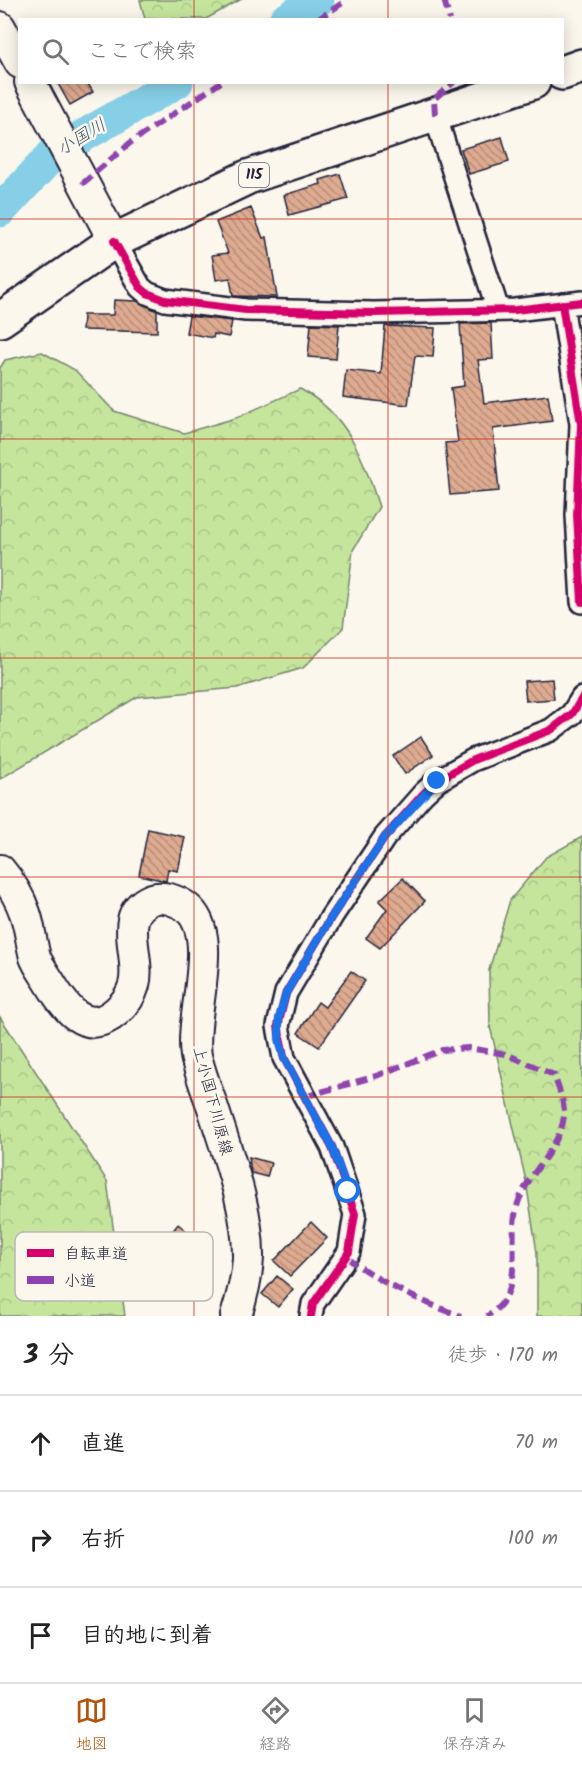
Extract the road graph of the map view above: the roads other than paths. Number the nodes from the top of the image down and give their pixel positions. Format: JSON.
{"nodes":[{"id":1,"x":0,"y":27,"type":"edge"},
{"id":2,"x":18,"y":59,"type":"edge"},
{"id":3,"x":582,"y":66,"type":"edge"},
{"id":4,"x":564,"y":72,"type":"edge"},
{"id":5,"x":31,"y":84,"type":"edge"},
{"id":6,"x":527,"y":84,"type":"edge"},
{"id":7,"x":435,"y":115,"type":"junction"},
{"id":8,"x":114,"y":241,"type":"junction"},
{"id":9,"x":572,"y":303,"type":"edge"},
{"id":10,"x":498,"y":310,"type":"junction"},
{"id":11,"x":0,"y":320,"type":"edge"},
{"id":12,"x":582,"y":602,"type":"edge"},
{"id":13,"x":582,"y":698,"type":"edge"},
{"id":14,"x":0,"y":870,"type":"edge"},
{"id":15,"x":236,"y":1316,"type":"edge"},
{"id":16,"x":311,"y":1316,"type":"edge"}],
"edges":[{"from":1,"to":2,"type":"main road"},
{"from":3,"to":4,"type":"highway"},
{"from":5,"to":8,"type":"main road"},
{"from":6,"to":7,"type":"highway","number":"115"},
{"from":7,"to":8,"type":"highway","number":"115"},
{"from":7,"to":10,"type":"street"},
{"from":8,"to":10,"type":"street"},
{"from":8,"to":11,"type":"highway","number":"115"},
{"from":9,"to":10,"type":"street"},
{"from":9,"to":12,"type":"street"},
{"from":13,"to":16,"type":"street"},
{"from":14,"to":15,"type":"main road","name":"上小国下川原線"}]}
